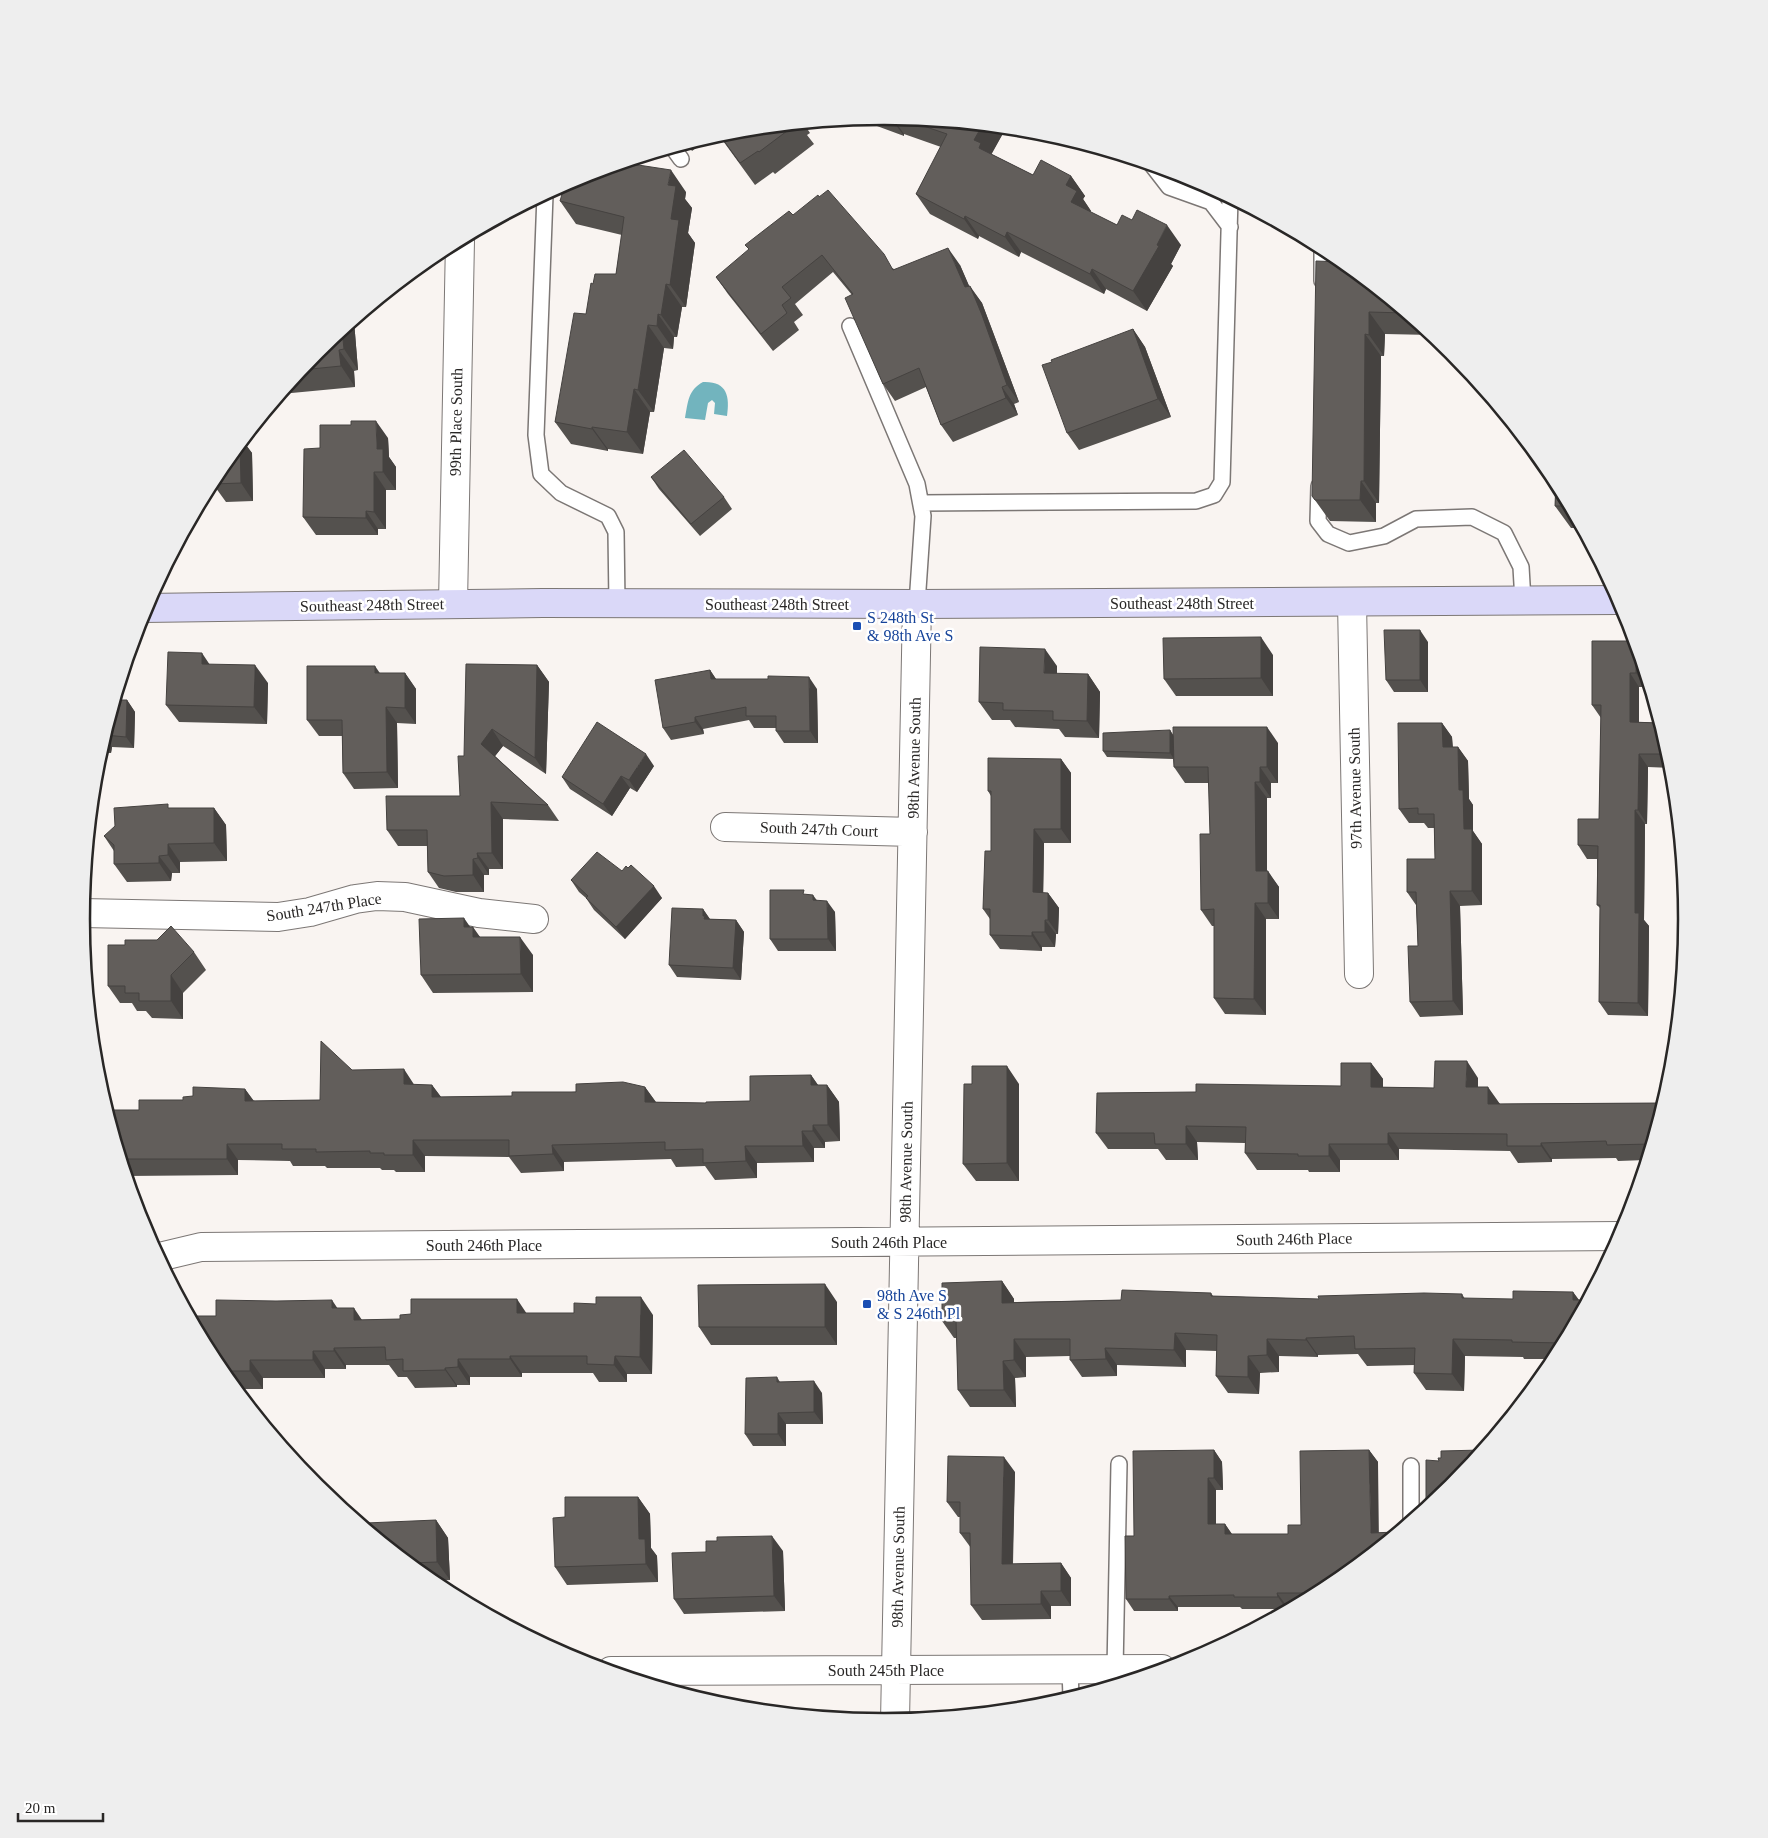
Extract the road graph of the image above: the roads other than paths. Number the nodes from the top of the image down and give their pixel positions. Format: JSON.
{"nodes":[{"id":1,"x":1158,"y":174,"type":"edge"},
{"id":2,"x":545,"y":201,"type":"edge"},
{"id":3,"x":1230,"y":205,"type":"edge"},
{"id":4,"x":1230,"y":227,"type":"junction"},
{"id":5,"x":455,"y":251,"type":"edge"},
{"id":6,"x":1322,"y":257,"type":"edge"},
{"id":7,"x":1322,"y":296,"type":"edge"},
{"id":8,"x":850,"y":326,"type":"edge"},
{"id":9,"x":1319,"y":472,"type":"edge"},
{"id":10,"x":920,"y":503,"type":"junction"},
{"id":11,"x":1611,"y":600,"type":"edge"},
{"id":12,"x":1524,"y":601,"type":"junction"},
{"id":13,"x":1352,"y":602,"type":"junction"},
{"id":14,"x":617,"y":603,"type":"junction"},
{"id":15,"x":452,"y":604,"type":"junction"},
{"id":16,"x":917,"y":604,"type":"junction"},
{"id":17,"x":153,"y":608,"type":"edge"},
{"id":18,"x":725,"y":827,"type":"dead end"},
{"id":19,"x":912,"y":832,"type":"junction"},
{"id":20,"x":90,"y":913,"type":"edge"},
{"id":21,"x":534,"y":920,"type":"dead end"},
{"id":22,"x":1358,"y":974,"type":"dead end"},
{"id":23,"x":1612,"y":1236,"type":"edge"},
{"id":24,"x":904,"y":1242,"type":"junction"},
{"id":25,"x":165,"y":1256,"type":"edge"},
{"id":26,"x":1119,"y":1464,"type":"dead end"},
{"id":27,"x":1412,"y":1466,"type":"dead end"},
{"id":28,"x":1412,"y":1512,"type":"edge"},
{"id":29,"x":896,"y":1670,"type":"junction"},
{"id":30,"x":1070,"y":1670,"type":"junction"},
{"id":31,"x":1115,"y":1670,"type":"junction"},
{"id":32,"x":1142,"y":1670,"type":"edge"},
{"id":33,"x":629,"y":1671,"type":"edge"},
{"id":34,"x":1071,"y":1691,"type":"edge"},
{"id":35,"x":895,"y":1713,"type":"edge"}],
"edges":[{"from":1,"to":4,"type":"lane"},
{"from":2,"to":14,"type":"lane"},
{"from":3,"to":4,"type":"lane"},
{"from":4,"to":10,"type":"lane"},
{"from":5,"to":15,"type":"street","name":"99th Place South"},
{"from":6,"to":7,"type":"lane"},
{"from":8,"to":10,"type":"lane"},
{"from":9,"to":12,"type":"lane"},
{"from":10,"to":16,"type":"lane"},
{"from":11,"to":12,"type":"street","name":"Southeast 248th Street"},
{"from":12,"to":13,"type":"street","name":"Southeast 248th Street"},
{"from":13,"to":16,"type":"street","name":"Southeast 248th Street"},
{"from":13,"to":22,"type":"street","name":"97th Avenue South"},
{"from":14,"to":15,"type":"street","name":"Southeast 248th Street"},
{"from":14,"to":16,"type":"street","name":"Southeast 248th Street"},
{"from":15,"to":17,"type":"street","name":"Southeast 248th Street"},
{"from":16,"to":19,"type":"street","name":"98th Avenue South"},
{"from":18,"to":19,"type":"street","name":"South 247th Court"},
{"from":19,"to":24,"type":"street","name":"98th Avenue South"},
{"from":20,"to":21,"type":"street","name":"South 247th Place"},
{"from":23,"to":24,"type":"street","name":"South 246th Place"},
{"from":24,"to":25,"type":"street","name":"South 246th Place"},
{"from":24,"to":29,"type":"street","name":"98th Avenue South"},
{"from":26,"to":31,"type":"lane"},
{"from":27,"to":28,"type":"lane"},
{"from":29,"to":30,"type":"street","name":"South 245th Place"},
{"from":29,"to":33,"type":"street","name":"South 245th Place"},
{"from":29,"to":35,"type":"street","name":"98th Avenue South"},
{"from":30,"to":31,"type":"street","name":"South 245th Place"},
{"from":30,"to":34,"type":"lane"},
{"from":31,"to":32,"type":"street","name":"South 245th Place"}]}
